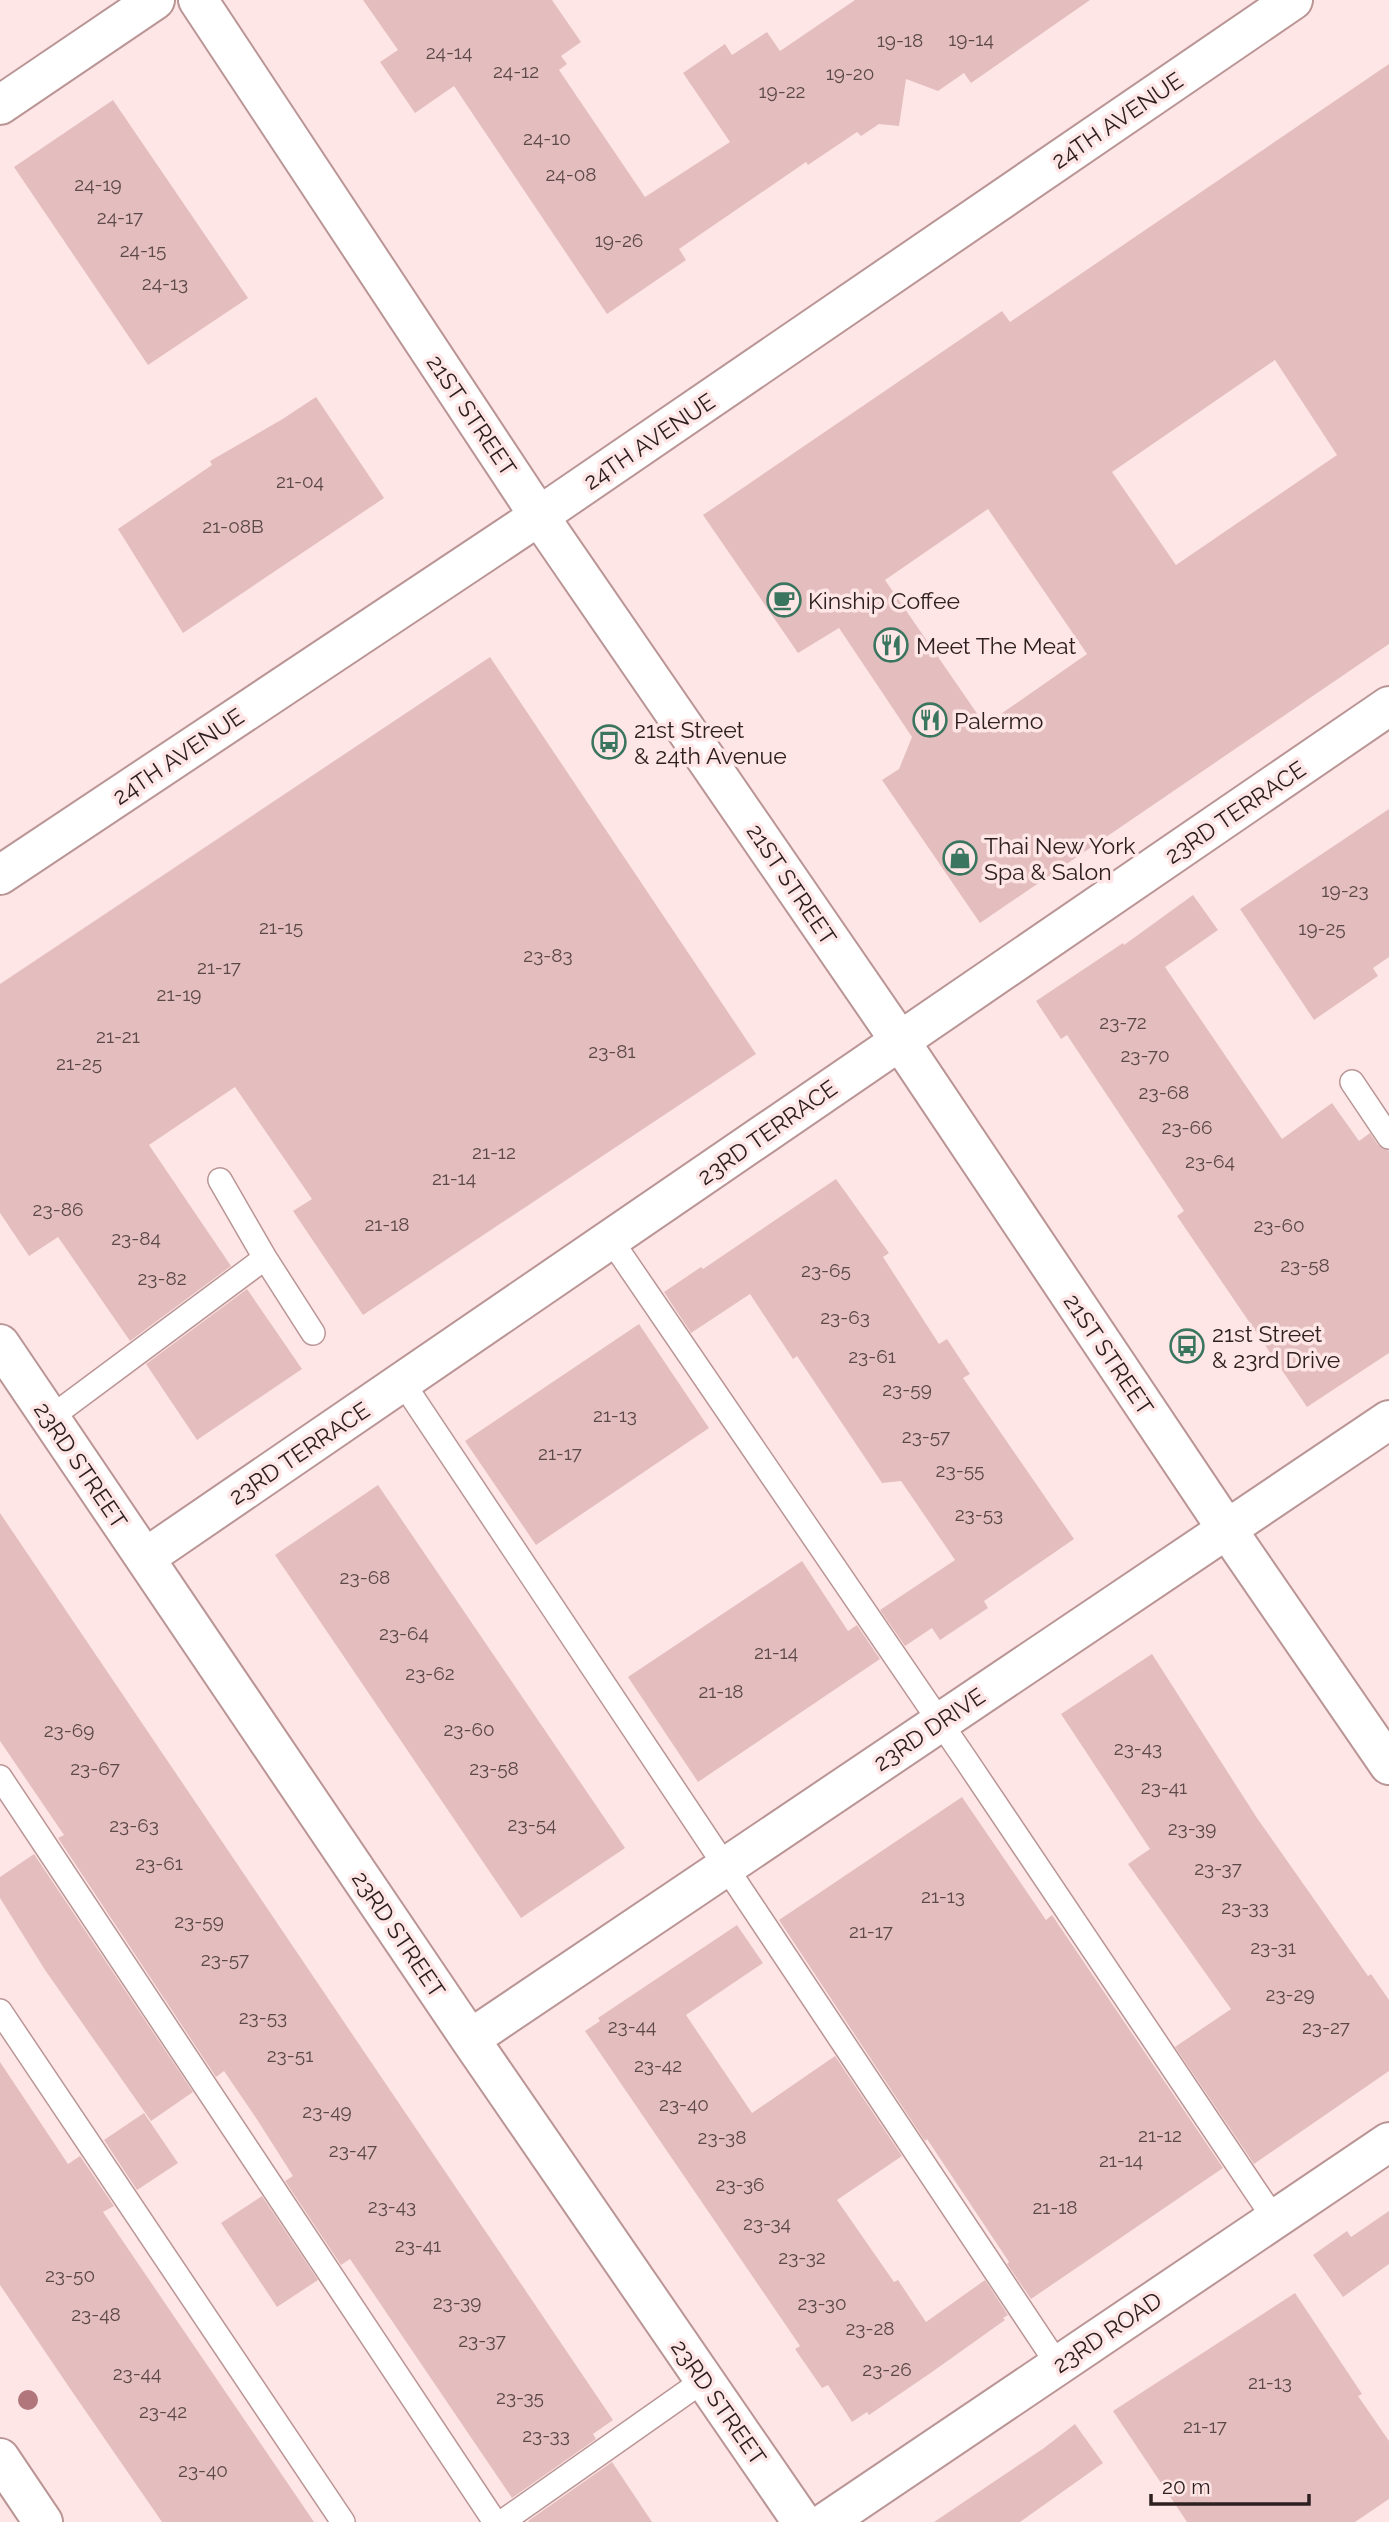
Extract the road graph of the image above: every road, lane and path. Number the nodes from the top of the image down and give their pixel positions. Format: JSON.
{"nodes":[{"id":1,"x":155,"y":0,"type":"edge"},
{"id":2,"x":198,"y":0,"type":"edge"},
{"id":3,"x":1293,"y":0,"type":"edge"},
{"id":4,"x":0,"y":105,"type":"edge"},
{"id":5,"x":539,"y":516,"type":"junction"},
{"id":6,"x":1389,"y":706,"type":"edge"},
{"id":7,"x":0,"y":875,"type":"edge"},
{"id":8,"x":900,"y":1041,"type":"junction"},
{"id":9,"x":1352,"y":1082,"type":"dead end"},
{"id":10,"x":1389,"y":1137,"type":"edge"},
{"id":11,"x":220,"y":1180,"type":"dead end"},
{"id":12,"x":611,"y":1240,"type":"junction"},
{"id":13,"x":265,"y":1258,"type":"junction"},
{"id":14,"x":313,"y":1333,"type":"dead end"},
{"id":15,"x":0,"y":1344,"type":"edge"},
{"id":16,"x":403,"y":1383,"type":"junction"},
{"id":17,"x":50,"y":1418,"type":"junction"},
{"id":18,"x":1389,"y":1420,"type":"edge"},
{"id":19,"x":1226,"y":1528,"type":"junction"},
{"id":20,"x":145,"y":1558,"type":"junction"},
{"id":21,"x":940,"y":1722,"type":"junction"},
{"id":22,"x":1389,"y":1765,"type":"edge"},
{"id":23,"x":0,"y":1777,"type":"edge"},
{"id":24,"x":725,"y":1867,"type":"junction"},
{"id":25,"x":0,"y":2011,"type":"edge"},
{"id":26,"x":470,"y":2039,"type":"junction"},
{"id":27,"x":1389,"y":2142,"type":"edge"},
{"id":28,"x":1275,"y":2220,"type":"junction"},
{"id":29,"x":1058,"y":2365,"type":"junction"},
{"id":30,"x":704,"y":2380,"type":"junction"},
{"id":31,"x":0,"y":2458,"type":"edge"},
{"id":32,"x":43,"y":2522,"type":"edge"},
{"id":33,"x":344,"y":2522,"type":"edge"},
{"id":34,"x":495,"y":2522,"type":"edge"},
{"id":35,"x":502,"y":2522,"type":"edge"},
{"id":36,"x":802,"y":2522,"type":"edge"},
{"id":37,"x":826,"y":2522,"type":"edge"}],
"edges":[{"from":1,"to":4,"type":"street"},
{"from":2,"to":5,"type":"street","name":"21ST STREET"},
{"from":3,"to":5,"type":"street","name":"24TH AVENUE"},
{"from":5,"to":7,"type":"street","name":"24TH AVENUE"},
{"from":5,"to":8,"type":"street","name":"21ST STREET"},
{"from":6,"to":8,"type":"street","name":"23RD TERRACE"},
{"from":8,"to":12,"type":"street","name":"23RD TERRACE"},
{"from":8,"to":19,"type":"street","name":"21ST STREET"},
{"from":9,"to":10,"type":"lane"},
{"from":11,"to":13,"type":"lane"},
{"from":12,"to":16,"type":"street","name":"23RD TERRACE"},
{"from":12,"to":21,"type":"lane"},
{"from":13,"to":14,"type":"lane"},
{"from":13,"to":17,"type":"lane"},
{"from":15,"to":17,"type":"street","name":"23RD STREET"},
{"from":16,"to":20,"type":"street","name":"23RD TERRACE"},
{"from":16,"to":24,"type":"lane"},
{"from":17,"to":20,"type":"street","name":"23RD STREET"},
{"from":18,"to":19,"type":"street","name":"23RD DRIVE"},
{"from":19,"to":21,"type":"street","name":"23RD DRIVE"},
{"from":19,"to":22,"type":"street","name":"21ST STREET"},
{"from":20,"to":26,"type":"street","name":"23RD STREET"},
{"from":21,"to":24,"type":"street","name":"23RD DRIVE"},
{"from":21,"to":28,"type":"lane"},
{"from":23,"to":34,"type":"lane"},
{"from":24,"to":26,"type":"street","name":"23RD DRIVE"},
{"from":24,"to":29,"type":"lane"},
{"from":25,"to":33,"type":"lane"},
{"from":26,"to":30,"type":"street","name":"23RD STREET"},
{"from":27,"to":28,"type":"street","name":"23RD ROAD"},
{"from":28,"to":29,"type":"street","name":"23RD ROAD"},
{"from":29,"to":37,"type":"street","name":"23RD ROAD"},
{"from":30,"to":35,"type":"lane"},
{"from":30,"to":36,"type":"street","name":"23RD STREET"},
{"from":31,"to":32,"type":"street"}]}
